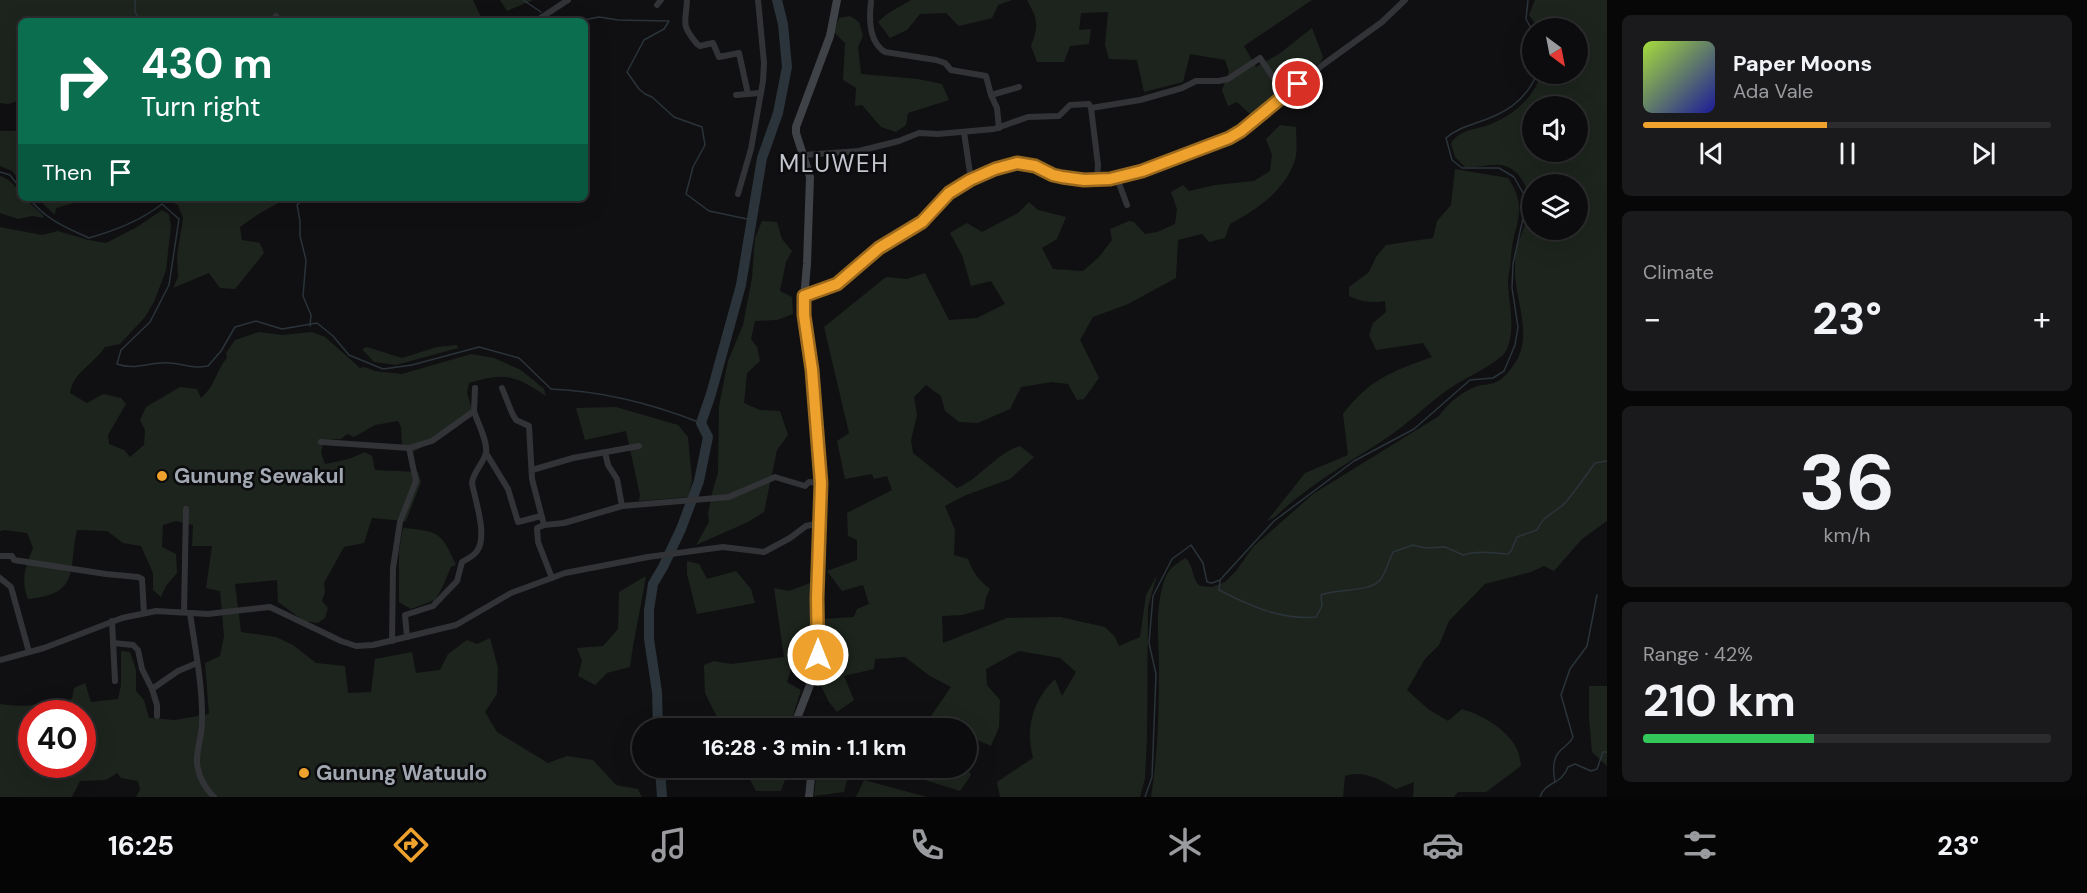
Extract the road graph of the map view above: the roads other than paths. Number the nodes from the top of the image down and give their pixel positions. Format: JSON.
{"nodes":[{"id":1,"x":568,"y":0,"type":"edge"},
{"id":2,"x":687,"y":0,"type":"edge"},
{"id":3,"x":758,"y":0,"type":"edge"},
{"id":4,"x":837,"y":0,"type":"edge"},
{"id":5,"x":1405,"y":0,"type":"edge"},
{"id":6,"x":871,"y":2,"type":"dead end"},
{"id":7,"x":541,"y":18,"type":"edge"},
{"id":8,"x":1019,"y":87,"type":"dead end"},
{"id":9,"x":761,"y":93,"type":"junction"},
{"id":10,"x":748,"y":94,"type":"junction"},
{"id":11,"x":1285,"y":94,"type":"junction"},
{"id":12,"x":736,"y":95,"type":"dead end"},
{"id":13,"x":991,"y":95,"type":"junction"},
{"id":14,"x":1091,"y":108,"type":"junction"},
{"id":15,"x":999,"y":128,"type":"junction"},
{"id":16,"x":964,"y":132,"type":"junction"},
{"id":17,"x":804,"y":155,"type":"junction"},
{"id":18,"x":1117,"y":178,"type":"junction"},
{"id":19,"x":970,"y":180,"type":"junction"},
{"id":20,"x":1097,"y":180,"type":"junction"},
{"id":21,"x":738,"y":194,"type":"dead end"},
{"id":22,"x":1127,"y":205,"type":"dead end"},
{"id":23,"x":805,"y":291,"type":"junction"},
{"id":24,"x":475,"y":388,"type":"dead end"},
{"id":25,"x":502,"y":388,"type":"dead end"},
{"id":26,"x":474,"y":411,"type":"junction"},
{"id":27,"x":321,"y":442,"type":"dead end"},
{"id":28,"x":639,"y":446,"type":"dead end"},
{"id":29,"x":409,"y":448,"type":"junction"},
{"id":30,"x":605,"y":452,"type":"junction"},
{"id":31,"x":486,"y":453,"type":"junction"},
{"id":32,"x":532,"y":470,"type":"junction"},
{"id":33,"x":821,"y":483,"type":"junction"},
{"id":34,"x":622,"y":506,"type":"junction"},
{"id":35,"x":186,"y":508,"type":"dead end"},
{"id":36,"x":542,"y":516,"type":"junction"},
{"id":37,"x":820,"y":524,"type":"junction"},
{"id":38,"x":544,"y":525,"type":"junction"},
{"id":39,"x":0,"y":556,"type":"edge"},
{"id":40,"x":0,"y":578,"type":"edge"},
{"id":41,"x":552,"y":578,"type":"junction"},
{"id":42,"x":187,"y":612,"type":"junction"},
{"id":43,"x":144,"y":613,"type":"junction"},
{"id":44,"x":112,"y":621,"type":"junction"},
{"id":45,"x":407,"y":637,"type":"junction"},
{"id":46,"x":392,"y":641,"type":"junction"},
{"id":47,"x":113,"y":643,"type":"junction"},
{"id":48,"x":29,"y":652,"type":"junction"},
{"id":49,"x":0,"y":660,"type":"edge"},
{"id":50,"x":197,"y":663,"type":"junction"},
{"id":51,"x":115,"y":681,"type":"dead end"},
{"id":52,"x":152,"y":689,"type":"junction"},
{"id":53,"x":157,"y":716,"type":"dead end"},
{"id":54,"x":797,"y":718,"type":"edge"},
{"id":55,"x":811,"y":778,"type":"edge"},
{"id":56,"x":214,"y":797,"type":"edge"},
{"id":57,"x":809,"y":797,"type":"edge"}],
"edges":[{"from":1,"to":7,"type":"street"},
{"from":2,"to":10,"type":"street"},
{"from":3,"to":9,"type":"street"},
{"from":4,"to":17,"type":"street"},
{"from":5,"to":11,"type":"street"},
{"from":6,"to":13,"type":"street"},
{"from":8,"to":13,"type":"street"},
{"from":9,"to":10,"type":"street"},
{"from":9,"to":21,"type":"street"},
{"from":10,"to":12,"type":"street"},
{"from":11,"to":14,"type":"street"},
{"from":11,"to":18,"type":"street"},
{"from":13,"to":15,"type":"street"},
{"from":14,"to":15,"type":"street"},
{"from":14,"to":20,"type":"street"},
{"from":15,"to":16,"type":"street"},
{"from":16,"to":17,"type":"street"},
{"from":16,"to":19,"type":"street"},
{"from":17,"to":23,"type":"street"},
{"from":18,"to":20,"type":"street"},
{"from":18,"to":22,"type":"street"},
{"from":19,"to":20,"type":"street"},
{"from":19,"to":23,"type":"street"},
{"from":23,"to":33,"type":"street"},
{"from":24,"to":26,"type":"street"},
{"from":25,"to":32,"type":"street"},
{"from":26,"to":29,"type":"street"},
{"from":26,"to":31,"type":"street"},
{"from":27,"to":29,"type":"street"},
{"from":28,"to":30,"type":"street"},
{"from":29,"to":46,"type":"street"},
{"from":30,"to":32,"type":"street"},
{"from":30,"to":34,"type":"street"},
{"from":31,"to":36,"type":"street"},
{"from":31,"to":45,"type":"street"},
{"from":32,"to":36,"type":"street"},
{"from":33,"to":34,"type":"street"},
{"from":33,"to":37,"type":"street"},
{"from":34,"to":38,"type":"street"},
{"from":35,"to":42,"type":"street"},
{"from":36,"to":38,"type":"street"},
{"from":37,"to":41,"type":"street"},
{"from":37,"to":54,"type":"street"},
{"from":38,"to":41,"type":"street"},
{"from":39,"to":43,"type":"street"},
{"from":40,"to":48,"type":"street"},
{"from":41,"to":45,"type":"street"},
{"from":42,"to":43,"type":"street"},
{"from":42,"to":46,"type":"street"},
{"from":42,"to":50,"type":"street"},
{"from":43,"to":44,"type":"street"},
{"from":44,"to":47,"type":"street"},
{"from":44,"to":48,"type":"street"},
{"from":45,"to":46,"type":"street"},
{"from":47,"to":51,"type":"street"},
{"from":47,"to":52,"type":"street"},
{"from":48,"to":49,"type":"street"},
{"from":50,"to":52,"type":"street"},
{"from":50,"to":56,"type":"street"},
{"from":52,"to":53,"type":"street"},
{"from":55,"to":57,"type":"street"}]}
